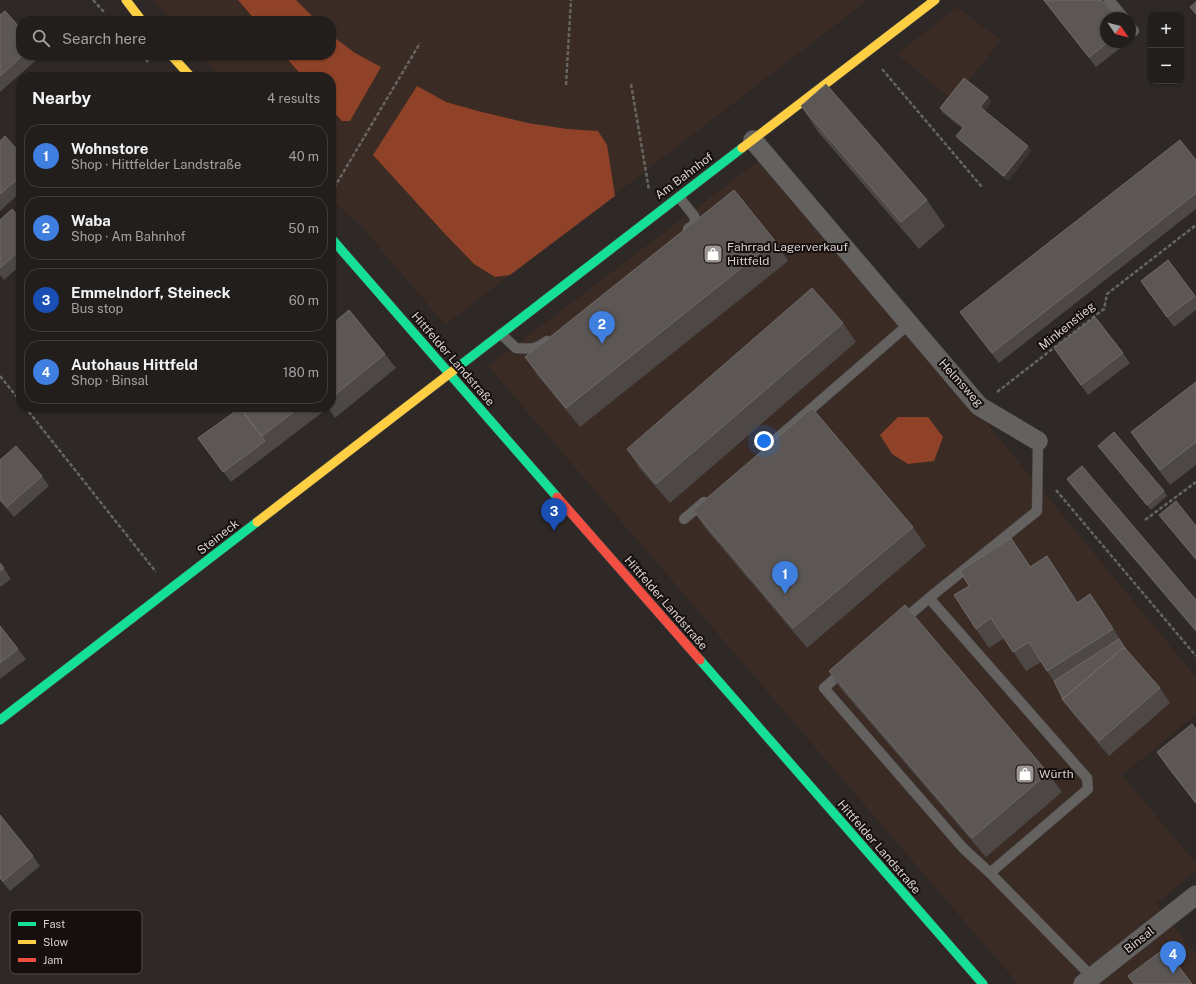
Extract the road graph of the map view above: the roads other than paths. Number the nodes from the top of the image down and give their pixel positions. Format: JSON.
{"nodes":[{"id":1,"x":126,"y":0,"type":"edge"},
{"id":2,"x":935,"y":0,"type":"edge"},
{"id":3,"x":1109,"y":0,"type":"edge"},
{"id":4,"x":1119,"y":12,"type":"edge"},
{"id":5,"x":138,"y":16,"type":"edge"},
{"id":6,"x":175,"y":60,"type":"edge"},
{"id":7,"x":186,"y":72,"type":"edge"},
{"id":8,"x":753,"y":140,"type":"junction"},
{"id":9,"x":679,"y":197,"type":"junction"},
{"id":10,"x":678,"y":237,"type":"edge"},
{"id":11,"x":336,"y":244,"type":"edge"},
{"id":12,"x":910,"y":324,"type":"junction"},
{"id":13,"x":501,"y":334,"type":"junction"},
{"id":14,"x":554,"y":336,"type":"edge"},
{"id":15,"x":449,"y":373,"type":"junction"},
{"id":16,"x":1038,"y":441,"type":"joint"},
{"id":17,"x":761,"y":452,"type":"edge"},
{"id":18,"x":713,"y":493,"type":"edge"},
{"id":19,"x":684,"y":519,"type":"dead end"},
{"id":20,"x":928,"y":598,"type":"junction"},
{"id":21,"x":894,"y":628,"type":"edge"},
{"id":22,"x":853,"y":663,"type":"edge"},
{"id":23,"x":0,"y":720,"type":"edge"},
{"id":24,"x":990,"y":872,"type":"junction"},
{"id":25,"x":1196,"y":895,"type":"edge"},
{"id":26,"x":1087,"y":980,"type":"edge"},
{"id":27,"x":983,"y":984,"type":"edge"}],
"edges":[{"from":1,"to":5,"type":"street"},
{"from":2,"to":8,"type":"street","name":"Am Bahnhof"},
{"from":3,"to":4,"type":"lane"},
{"from":6,"to":7,"type":"street"},
{"from":8,"to":9,"type":"street","name":"Am Bahnhof"},
{"from":8,"to":12,"type":"street","name":"Helmsweg"},
{"from":9,"to":10,"type":"lane"},
{"from":9,"to":13,"type":"street","name":"Am Bahnhof"},
{"from":11,"to":15,"type":"street","name":"Hittfelder Landstraße"},
{"from":12,"to":16,"type":"street","name":"Helmsweg"},
{"from":12,"to":17,"type":"lane"},
{"from":13,"to":14,"type":"lane"},
{"from":13,"to":15,"type":"street","name":"Am Bahnhof"},
{"from":15,"to":23,"type":"street","name":"Steineck"},
{"from":15,"to":27,"type":"street","name":"Hittfelder Landstraße"},
{"from":16,"to":20,"type":"lane"},
{"from":18,"to":19,"type":"lane"},
{"from":20,"to":21,"type":"lane"},
{"from":20,"to":24,"type":"lane"},
{"from":22,"to":24,"type":"lane"},
{"from":24,"to":26,"type":"lane"},
{"from":25,"to":26,"type":"street","name":"Binsal"}]}
